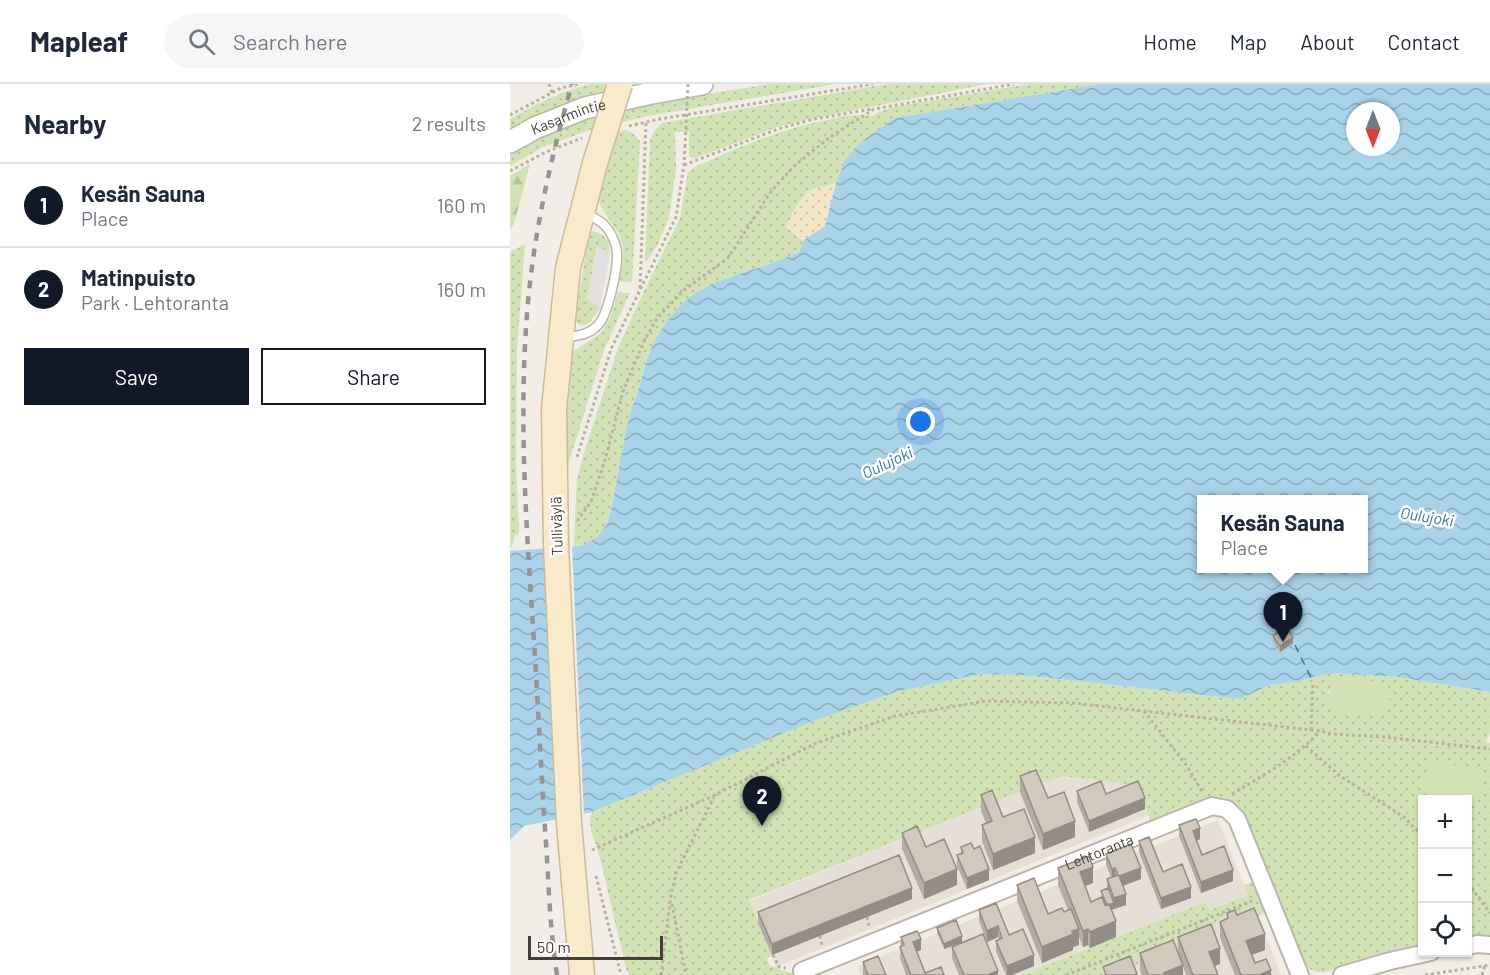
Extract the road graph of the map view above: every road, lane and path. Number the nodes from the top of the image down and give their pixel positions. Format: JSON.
{"nodes":[{"id":1,"x":549,"y":84,"type":"edge"},
{"id":2,"x":579,"y":84,"type":"edge"},
{"id":3,"x":620,"y":84,"type":"edge"},
{"id":4,"x":688,"y":84,"type":"edge"},
{"id":5,"x":702,"y":84,"type":"edge"},
{"id":6,"x":873,"y":84,"type":"edge"},
{"id":7,"x":1014,"y":84,"type":"edge"},
{"id":8,"x":552,"y":93,"type":"junction"},
{"id":9,"x":874,"y":109,"type":"junction"},
{"id":10,"x":510,"y":115,"type":"edge"},
{"id":11,"x":646,"y":122,"type":"junction"},
{"id":12,"x":625,"y":127,"type":"dead end"},
{"id":13,"x":582,"y":138,"type":"dead end"},
{"id":14,"x":510,"y":142,"type":"edge"},
{"id":15,"x":684,"y":165,"type":"junction"},
{"id":16,"x":510,"y":171,"type":"edge"},
{"id":17,"x":583,"y":212,"type":"junction"},
{"id":18,"x":640,"y":289,"type":"junction"},
{"id":19,"x":561,"y":337,"type":"junction"},
{"id":20,"x":577,"y":457,"type":"dead end"},
{"id":21,"x":564,"y":536,"type":"junction"},
{"id":22,"x":1313,"y":682,"type":"dead end"},
{"id":23,"x":1144,"y":711,"type":"junction"},
{"id":24,"x":1311,"y":730,"type":"junction"},
{"id":25,"x":1320,"y":731,"type":"junction"},
{"id":26,"x":1306,"y":746,"type":"junction"},
{"id":27,"x":1490,"y":749,"type":"edge"},
{"id":28,"x":715,"y":795,"type":"junction"},
{"id":29,"x":1212,"y":806,"type":"junction"},
{"id":30,"x":1418,"y":832,"type":"edge"},
{"id":31,"x":588,"y":841,"type":"dead end"},
{"id":32,"x":595,"y":873,"type":"dead end"},
{"id":33,"x":1472,"y":890,"type":"edge"},
{"id":34,"x":1268,"y":894,"type":"junction"},
{"id":35,"x":671,"y":900,"type":"junction"},
{"id":36,"x":1490,"y":913,"type":"edge"},
{"id":37,"x":863,"y":918,"type":"edge"},
{"id":38,"x":869,"y":928,"type":"dead end"},
{"id":39,"x":817,"y":937,"type":"edge"},
{"id":40,"x":1472,"y":944,"type":"edge"},
{"id":41,"x":1490,"y":945,"type":"edge"},
{"id":42,"x":822,"y":947,"type":"dead end"},
{"id":43,"x":1418,"y":955,"type":"edge"},
{"id":44,"x":1488,"y":965,"type":"edge"},
{"id":45,"x":802,"y":971,"type":"dead end"},
{"id":46,"x":582,"y":975,"type":"edge"},
{"id":47,"x":621,"y":975,"type":"edge"},
{"id":48,"x":661,"y":975,"type":"edge"},
{"id":49,"x":686,"y":975,"type":"edge"},
{"id":50,"x":1066,"y":975,"type":"edge"},
{"id":51,"x":1300,"y":975,"type":"edge"},
{"id":52,"x":1342,"y":975,"type":"edge"},
{"id":53,"x":1425,"y":975,"type":"edge"},
{"id":54,"x":1482,"y":975,"type":"edge"}],
"edges":[{"from":1,"to":8,"type":"path"},
{"from":2,"to":8,"type":"path"},
{"from":3,"to":17,"type":"main road","name":"Tulliväylä","bridge":true},
{"from":4,"to":15,"type":"path","bridge":true},
{"from":5,"to":14,"type":"street","name":"Kasarmintie"},
{"from":6,"to":11,"type":"path"},
{"from":7,"to":9,"type":"path"},
{"from":8,"to":10,"type":"path"},
{"from":9,"to":15,"type":"path"},
{"from":9,"to":21,"type":"path"},
{"from":11,"to":12,"type":"path"},
{"from":11,"to":18,"type":"path"},
{"from":13,"to":16,"type":"path"},
{"from":15,"to":18,"type":"path"},
{"from":17,"to":19,"type":"main road","name":"Tulliväylä"},
{"from":17,"to":19,"type":"lane"},
{"from":18,"to":20,"type":"path"},
{"from":19,"to":21,"type":"main road","name":"Tulliväylä"},
{"from":21,"to":46,"type":"main road","name":"Tulliväylä"},
{"from":22,"to":24,"type":"path"},
{"from":23,"to":24,"type":"path"},
{"from":23,"to":28,"type":"path"},
{"from":23,"to":29,"type":"path"},
{"from":24,"to":25,"type":"path"},
{"from":25,"to":26,"type":"path"},
{"from":25,"to":27,"type":"path"},
{"from":26,"to":29,"type":"path"},
{"from":26,"to":30,"type":"path"},
{"from":28,"to":31,"type":"path"},
{"from":28,"to":35,"type":"path"},
{"from":29,"to":34,"type":"street"},
{"from":29,"to":45,"type":"street","name":"Lehtoranta"},
{"from":32,"to":47,"type":"path"},
{"from":33,"to":36,"type":"path"},
{"from":34,"to":50,"type":"path"},
{"from":34,"to":51,"type":"street"},
{"from":35,"to":48,"type":"path"},
{"from":35,"to":49,"type":"path"},
{"from":37,"to":38,"type":"path"},
{"from":39,"to":42,"type":"path"},
{"from":40,"to":41,"type":"street"},
{"from":43,"to":52,"type":"street"},
{"from":44,"to":53,"type":"path"},
{"from":44,"to":54,"type":"path"}]}
